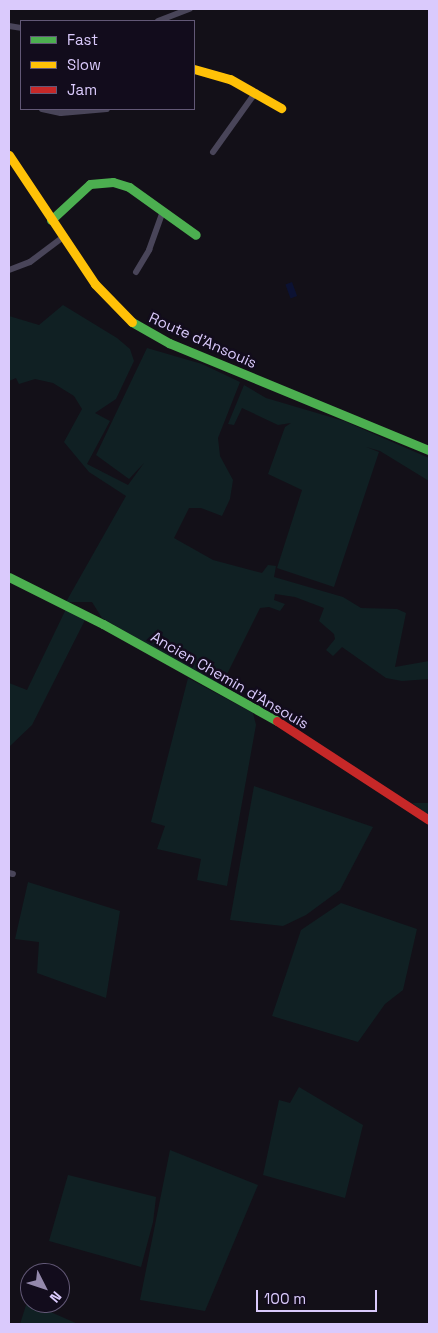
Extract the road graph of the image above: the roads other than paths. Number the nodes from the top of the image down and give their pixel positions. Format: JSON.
{"nodes":[{"id":1,"x":190,"y":9,"type":"edge"},
{"id":2,"x":161,"y":20,"type":"edge"},
{"id":3,"x":195,"y":69,"type":"edge"},
{"id":4,"x":256,"y":92,"type":"junction"},
{"id":5,"x":281,"y":108,"type":"dead end"},
{"id":6,"x":47,"y":110,"type":"edge"},
{"id":7,"x":96,"y":110,"type":"edge"},
{"id":8,"x":213,"y":152,"type":"dead end"},
{"id":9,"x":9,"y":155,"type":"edge"},
{"id":10,"x":163,"y":211,"type":"junction"},
{"id":11,"x":52,"y":220,"type":"junction"},
{"id":12,"x":196,"y":235,"type":"dead end"},
{"id":13,"x":63,"y":236,"type":"junction"},
{"id":14,"x":9,"y":270,"type":"edge"},
{"id":15,"x":136,"y":272,"type":"dead end"},
{"id":16,"x":429,"y":450,"type":"edge"},
{"id":17,"x":9,"y":577,"type":"edge"},
{"id":18,"x":429,"y":820,"type":"edge"}],
"edges":[{"from":1,"to":2,"type":"street"},
{"from":3,"to":4,"type":"street"},
{"from":4,"to":5,"type":"street"},
{"from":4,"to":8,"type":"street"},
{"from":6,"to":7,"type":"street"},
{"from":9,"to":11,"type":"street","name":"Route d'Ansouis"},
{"from":10,"to":11,"type":"street"},
{"from":10,"to":12,"type":"street"},
{"from":10,"to":15,"type":"street"},
{"from":11,"to":13,"type":"street","name":"Route d'Ansouis"},
{"from":13,"to":14,"type":"street"},
{"from":13,"to":16,"type":"street","name":"Route d'Ansouis"},
{"from":17,"to":18,"type":"street","name":"Ancien Chemin d'Ansouis"}]}
